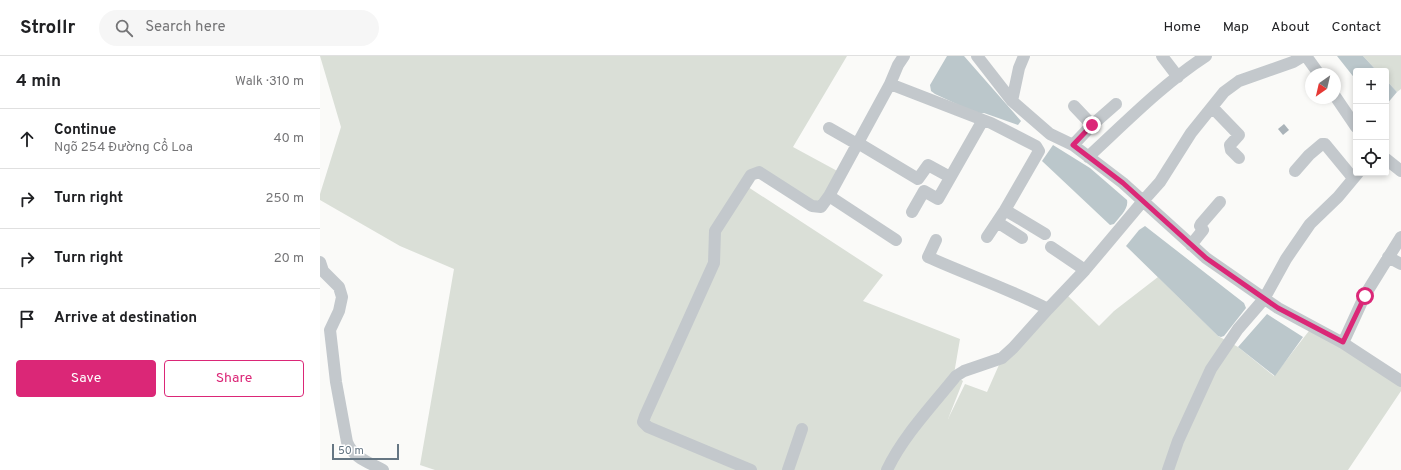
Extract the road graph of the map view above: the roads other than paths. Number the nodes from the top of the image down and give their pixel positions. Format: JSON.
{"nodes":[{"id":1,"x":904,"y":56,"type":"edge"},
{"id":2,"x":977,"y":56,"type":"edge"},
{"id":3,"x":1024,"y":56,"type":"edge"},
{"id":4,"x":1162,"y":56,"type":"edge"},
{"id":5,"x":1206,"y":56,"type":"edge"},
{"id":6,"x":1304,"y":56,"type":"edge"},
{"id":7,"x":1314,"y":68,"type":"edge"},
{"id":8,"x":1178,"y":77,"type":"junction"},
{"id":9,"x":890,"y":84,"type":"junction"},
{"id":10,"x":1012,"y":101,"type":"junction"},
{"id":11,"x":1116,"y":104,"type":"dead end"},
{"id":12,"x":1340,"y":104,"type":"edge"},
{"id":13,"x":1074,"y":106,"type":"dead end"},
{"id":14,"x":1212,"y":107,"type":"junction"},
{"id":15,"x":983,"y":120,"type":"junction"},
{"id":16,"x":1353,"y":123,"type":"edge"},
{"id":17,"x":1092,"y":125,"type":"junction"},
{"id":18,"x":829,"y":128,"type":"dead end"},
{"id":19,"x":1050,"y":134,"type":"junction"},
{"id":20,"x":857,"y":143,"type":"junction"},
{"id":21,"x":1073,"y":145,"type":"junction"},
{"id":22,"x":1039,"y":151,"type":"junction"},
{"id":23,"x":1088,"y":156,"type":"junction"},
{"id":24,"x":1239,"y":158,"type":"dead end"},
{"id":25,"x":1389,"y":161,"type":"edge"},
{"id":26,"x":1295,"y":171,"type":"dead end"},
{"id":27,"x":1401,"y":171,"type":"edge"},
{"id":28,"x":1353,"y":174,"type":"edge"},
{"id":29,"x":1355,"y":176,"type":"edge"},
{"id":30,"x":950,"y":177,"type":"junction"},
{"id":31,"x":829,"y":196,"type":"junction"},
{"id":32,"x":1143,"y":201,"type":"junction"},
{"id":33,"x":1220,"y":202,"type":"dead end"},
{"id":34,"x":1005,"y":210,"type":"junction"},
{"id":35,"x":912,"y":212,"type":"dead end"},
{"id":36,"x":997,"y":222,"type":"junction"},
{"id":37,"x":1045,"y":234,"type":"dead end"},
{"id":38,"x":987,"y":237,"type":"dead end"},
{"id":39,"x":1401,"y":237,"type":"edge"},
{"id":40,"x":1022,"y":238,"type":"dead end"},
{"id":41,"x":896,"y":240,"type":"dead end"},
{"id":42,"x":936,"y":240,"type":"dead end"},
{"id":43,"x":1191,"y":245,"type":"junction"},
{"id":44,"x":1051,"y":247,"type":"dead end"},
{"id":45,"x":1388,"y":257,"type":"junction"},
{"id":46,"x":320,"y":262,"type":"edge"},
{"id":47,"x":1401,"y":264,"type":"edge"},
{"id":48,"x":1085,"y":270,"type":"junction"},
{"id":49,"x":1264,"y":299,"type":"junction"},
{"id":50,"x":1048,"y":309,"type":"junction"},
{"id":51,"x":325,"y":330,"type":"edge"},
{"id":52,"x":1343,"y":342,"type":"junction"},
{"id":53,"x":1401,"y":381,"type":"edge"},
{"id":54,"x":802,"y":429,"type":"dead end"},
{"id":55,"x":383,"y":470,"type":"edge"},
{"id":56,"x":752,"y":470,"type":"edge"},
{"id":57,"x":788,"y":470,"type":"edge"},
{"id":58,"x":887,"y":470,"type":"edge"},
{"id":59,"x":1168,"y":470,"type":"edge"}],
"edges":[{"from":1,"to":9,"type":"street"},
{"from":2,"to":10,"type":"street"},
{"from":3,"to":10,"type":"street"},
{"from":4,"to":8,"type":"street"},
{"from":5,"to":8,"type":"street"},
{"from":6,"to":7,"type":"street"},
{"from":6,"to":14,"type":"street"},
{"from":8,"to":23,"type":"street"},
{"from":9,"to":15,"type":"street"},
{"from":9,"to":20,"type":"street"},
{"from":10,"to":19,"type":"street"},
{"from":11,"to":17,"type":"street"},
{"from":12,"to":16,"type":"street"},
{"from":13,"to":17,"type":"street"},
{"from":14,"to":24,"type":"street"},
{"from":14,"to":32,"type":"street"},
{"from":15,"to":22,"type":"street"},
{"from":15,"to":30,"type":"street"},
{"from":17,"to":21,"type":"street"},
{"from":18,"to":20,"type":"street"},
{"from":19,"to":21,"type":"street"},
{"from":19,"to":22,"type":"street"},
{"from":20,"to":30,"type":"street"},
{"from":20,"to":31,"type":"street"},
{"from":21,"to":23,"type":"street"},
{"from":22,"to":34,"type":"street"},
{"from":23,"to":32,"type":"street"},
{"from":25,"to":27,"type":"street"},
{"from":26,"to":28,"type":"street"},
{"from":29,"to":49,"type":"street"},
{"from":30,"to":35,"type":"street"},
{"from":31,"to":41,"type":"street"},
{"from":31,"to":56,"type":"street"},
{"from":32,"to":43,"type":"street"},
{"from":32,"to":48,"type":"street"},
{"from":33,"to":43,"type":"street"},
{"from":34,"to":36,"type":"street"},
{"from":34,"to":37,"type":"street"},
{"from":36,"to":38,"type":"street"},
{"from":36,"to":40,"type":"street"},
{"from":39,"to":45,"type":"street"},
{"from":42,"to":50,"type":"street"},
{"from":43,"to":49,"type":"street"},
{"from":44,"to":48,"type":"street"},
{"from":45,"to":47,"type":"street"},
{"from":45,"to":52,"type":"street"},
{"from":46,"to":51,"type":"street"},
{"from":48,"to":50,"type":"street"},
{"from":49,"to":52,"type":"street"},
{"from":49,"to":59,"type":"street"},
{"from":50,"to":58,"type":"street"},
{"from":51,"to":55,"type":"street"},
{"from":52,"to":53,"type":"street"},
{"from":54,"to":57,"type":"street"}]}
